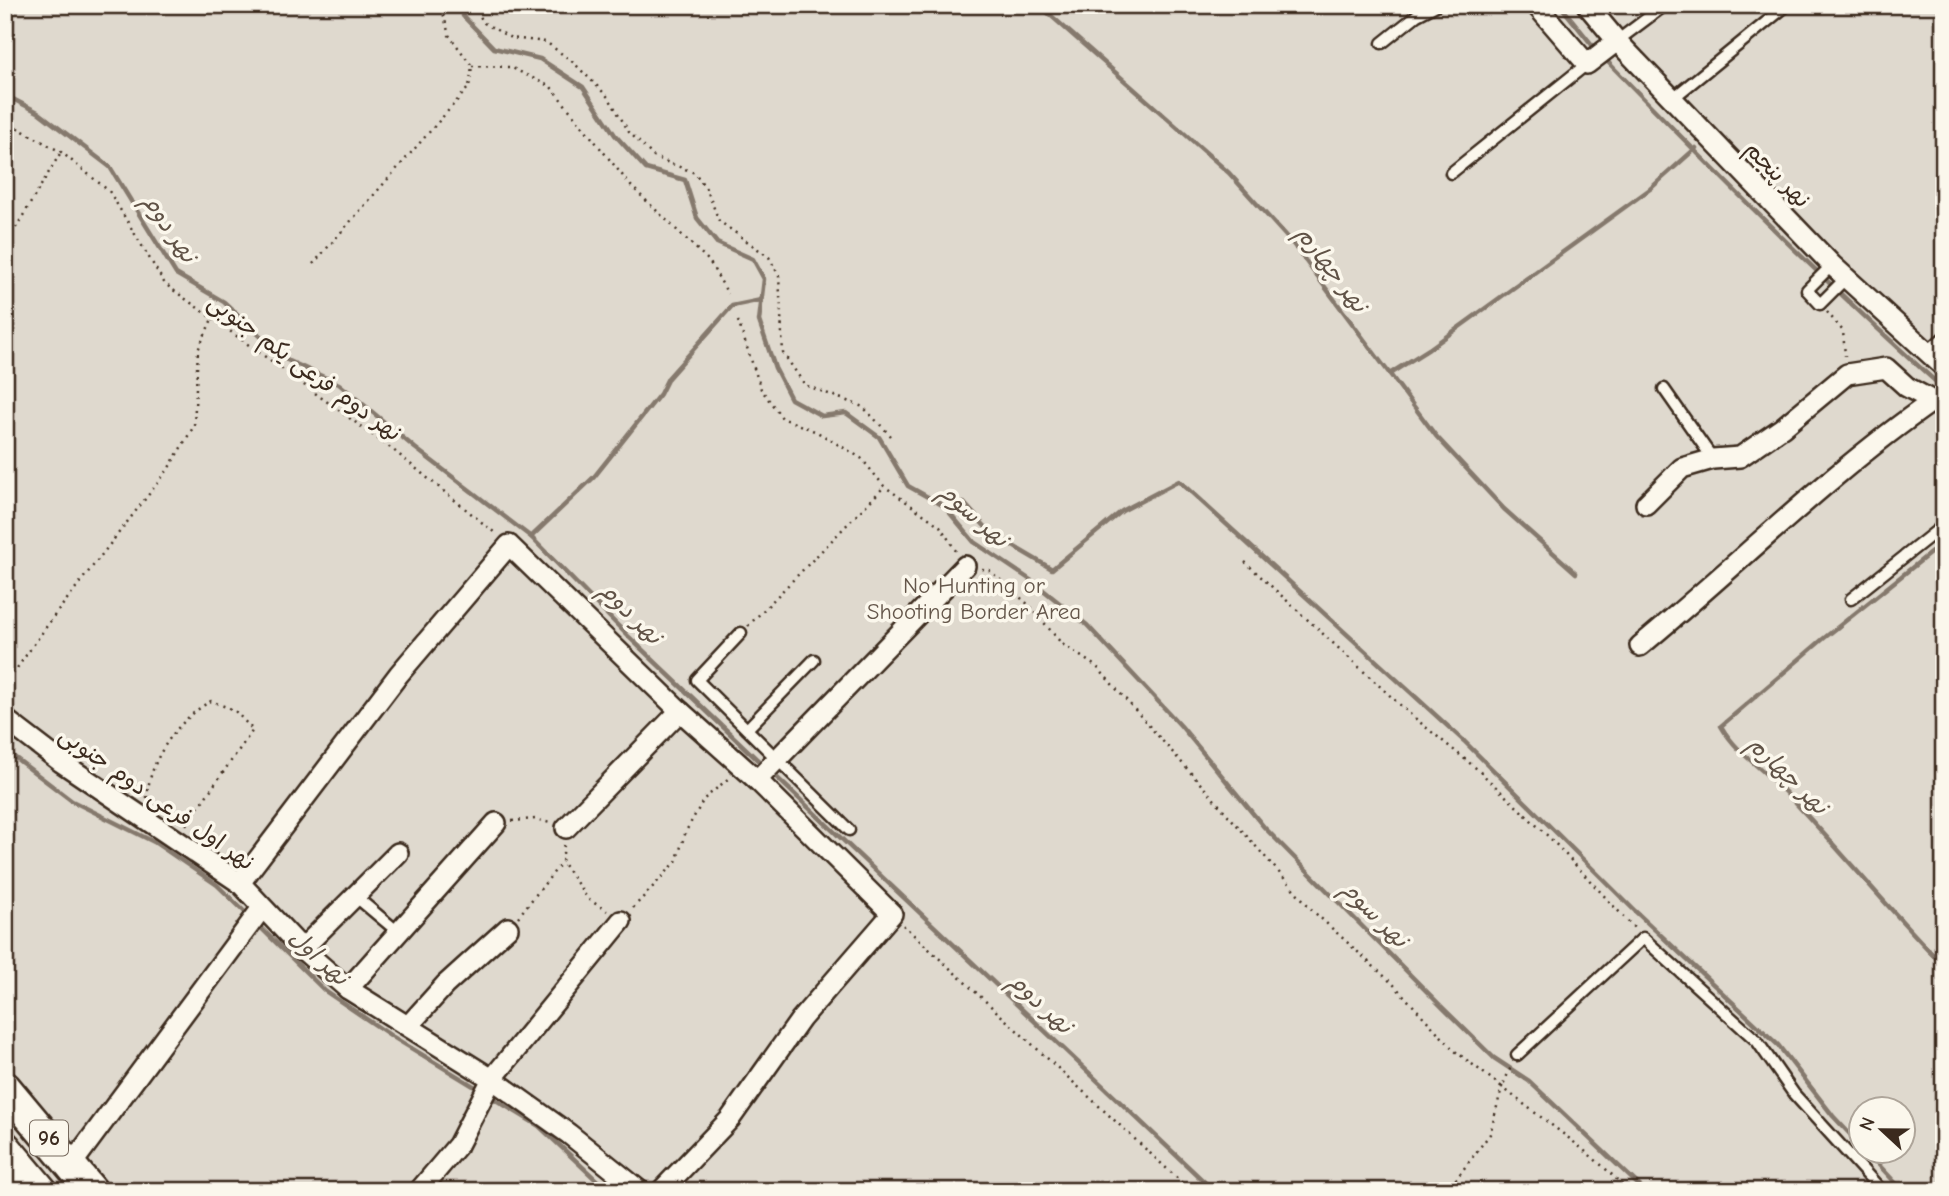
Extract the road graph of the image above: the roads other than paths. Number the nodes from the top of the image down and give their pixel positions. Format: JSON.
{"nodes":[{"id":1,"x":1436,"y":5,"type":"edge"},
{"id":2,"x":1536,"y":5,"type":"edge"},
{"id":3,"x":1587,"y":5,"type":"edge"},
{"id":4,"x":1665,"y":5,"type":"edge"},
{"id":5,"x":1786,"y":6,"type":"edge"},
{"id":6,"x":1382,"y":43,"type":"dead end"},
{"id":7,"x":1613,"y":44,"type":"junction"},
{"id":8,"x":1590,"y":62,"type":"junction"},
{"id":9,"x":1672,"y":99,"type":"junction"},
{"id":10,"x":1451,"y":173,"type":"dead end"},
{"id":11,"x":1836,"y":274,"type":"junction"},
{"id":12,"x":1944,"y":337,"type":"edge"},
{"id":13,"x":1927,"y":352,"type":"junction"},
{"id":14,"x":1944,"y":367,"type":"edge"},
{"id":15,"x":1664,"y":390,"type":"dead end"},
{"id":16,"x":1940,"y":400,"type":"edge"},
{"id":17,"x":1713,"y":459,"type":"junction"},
{"id":18,"x":1646,"y":504,"type":"dead end"},
{"id":19,"x":1944,"y":525,"type":"edge"},
{"id":20,"x":965,"y":566,"type":"road end"},
{"id":21,"x":1851,"y":599,"type":"dead end"},
{"id":22,"x":741,"y":633,"type":"road end"},
{"id":23,"x":1640,"y":646,"type":"dead end"},
{"id":24,"x":814,"y":660,"type":"dead end"},
{"id":25,"x":680,"y":711,"type":"junction"},
{"id":26,"x":5,"y":719,"type":"edge"},
{"id":27,"x":747,"y":729,"type":"junction"},
{"id":28,"x":763,"y":769,"type":"junction"},
{"id":29,"x":496,"y":823,"type":"road end"},
{"id":30,"x":566,"y":828,"type":"road end"},
{"id":31,"x":849,"y":830,"type":"dead end"},
{"id":32,"x":398,"y":853,"type":"dead end"},
{"id":33,"x":240,"y":883,"type":"junction"},
{"id":34,"x":355,"y":896,"type":"junction"},
{"id":35,"x":260,"y":911,"type":"junction"},
{"id":36,"x":621,"y":921,"type":"road end"},
{"id":37,"x":508,"y":928,"type":"road end"},
{"id":38,"x":398,"y":932,"type":"junction"},
{"id":39,"x":302,"y":949,"type":"junction"},
{"id":40,"x":348,"y":989,"type":"junction"},
{"id":41,"x":409,"y":1025,"type":"junction"},
{"id":42,"x":1517,"y":1055,"type":"dead end"},
{"id":43,"x":490,"y":1083,"type":"junction"},
{"id":44,"x":5,"y":1087,"type":"edge"},
{"id":45,"x":5,"y":1147,"type":"edge"},
{"id":46,"x":72,"y":1164,"type":"junction"},
{"id":47,"x":42,"y":1191,"type":"edge"},
{"id":48,"x":92,"y":1191,"type":"edge"},
{"id":49,"x":419,"y":1191,"type":"edge"},
{"id":50,"x":640,"y":1191,"type":"edge"},
{"id":51,"x":661,"y":1191,"type":"edge"},
{"id":52,"x":1882,"y":1191,"type":"edge"}],
"edges":[{"from":1,"to":6,"type":"lane"},
{"from":2,"to":8,"type":"street"},
{"from":3,"to":7,"type":"street","name":"نهر پنجم"},
{"from":4,"to":7,"type":"lane"},
{"from":5,"to":9,"type":"lane"},
{"from":7,"to":8,"type":"street"},
{"from":7,"to":9,"type":"street","name":"نهر پنجم"},
{"from":8,"to":10,"type":"lane"},
{"from":9,"to":11,"type":"street","name":"نهر پنجم"},
{"from":11,"to":11,"type":"lane"},
{"from":11,"to":13,"type":"street","name":"نهر پنجم"},
{"from":12,"to":13,"type":"lane"},
{"from":13,"to":14,"type":"street","name":"نهر پنجم"},
{"from":15,"to":17,"type":"lane"},
{"from":16,"to":17,"type":"street"},
{"from":16,"to":23,"type":"street"},
{"from":17,"to":18,"type":"street"},
{"from":19,"to":21,"type":"lane"},
{"from":20,"to":28,"type":"street"},
{"from":22,"to":27,"type":"lane"},
{"from":24,"to":27,"type":"lane"},
{"from":25,"to":28,"type":"street"},
{"from":25,"to":30,"type":"street"},
{"from":25,"to":33,"type":"street"},
{"from":26,"to":33,"type":"street","name":"نهر اول فرعی دوم جنوبی"},
{"from":27,"to":28,"type":"lane"},
{"from":28,"to":31,"type":"lane"},
{"from":28,"to":51,"type":"street"},
{"from":29,"to":38,"type":"street"},
{"from":32,"to":34,"type":"street"},
{"from":33,"to":35,"type":"street","name":"نهر اول فرعی دوم جنوبی"},
{"from":34,"to":38,"type":"lane"},
{"from":34,"to":39,"type":"street"},
{"from":35,"to":39,"type":"street","name":"نهر اول فرعی دوم جنوبی"},
{"from":35,"to":46,"type":"street"},
{"from":36,"to":43,"type":"street"},
{"from":37,"to":41,"type":"street"},
{"from":38,"to":40,"type":"street"},
{"from":39,"to":40,"type":"street","name":"نهر اول فرعی دوم جنوبی"},
{"from":40,"to":41,"type":"street","name":"نهر اول فرعی دوم جنوبی"},
{"from":41,"to":43,"type":"street","name":"نهر اول فرعی دوم جنوبی"},
{"from":42,"to":52,"type":"lane"},
{"from":43,"to":49,"type":"street"},
{"from":43,"to":50,"type":"street","name":"نهر اول فرعی دوم جنوبی"},
{"from":44,"to":46,"type":"main road","number":"96"},
{"from":45,"to":47,"type":"main road","number":"96"},
{"from":46,"to":48,"type":"main road","number":"96"}]}
